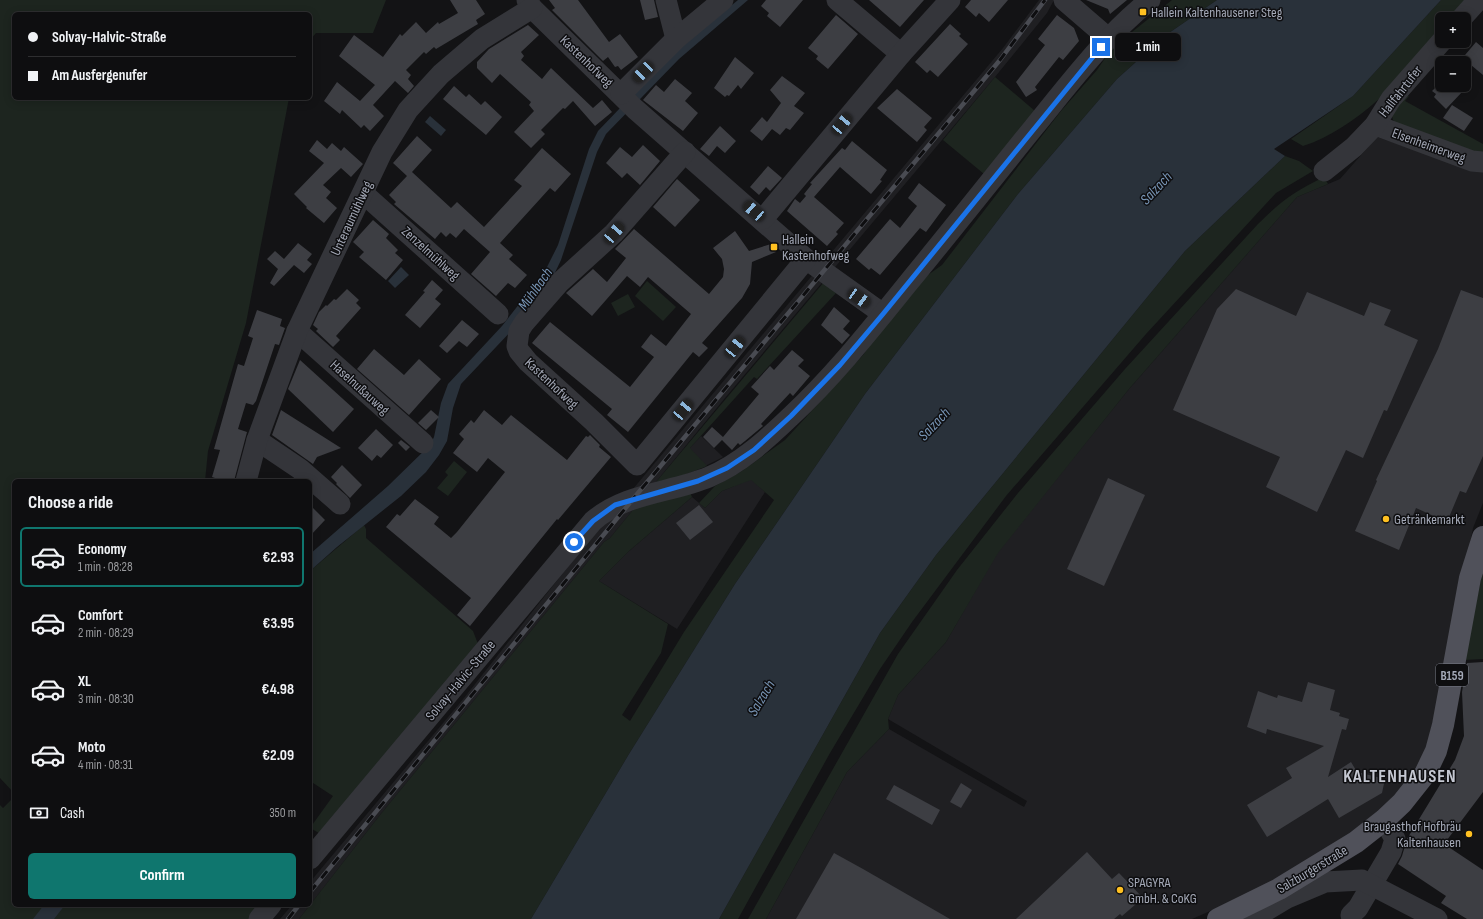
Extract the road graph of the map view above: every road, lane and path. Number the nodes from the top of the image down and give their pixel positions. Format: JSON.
{"nodes":[{"id":1,"x":666,"y":0,"type":"edge"},
{"id":2,"x":723,"y":0,"type":"edge"},
{"id":3,"x":837,"y":0,"type":"edge"},
{"id":4,"x":950,"y":0,"type":"edge"},
{"id":5,"x":1064,"y":0,"type":"edge"},
{"id":6,"x":1150,"y":0,"type":"edge"},
{"id":7,"x":1478,"y":0,"type":"edge"},
{"id":8,"x":530,"y":4,"type":"edge"},
{"id":9,"x":1467,"y":12,"type":"edge"},
{"id":10,"x":1108,"y":38,"type":"junction"},
{"id":11,"x":676,"y":39,"type":"junction"},
{"id":12,"x":1435,"y":48,"type":"edge"},
{"id":13,"x":901,"y":54,"type":"junction"},
{"id":14,"x":627,"y":101,"type":"junction"},
{"id":15,"x":1375,"y":125,"type":"junction"},
{"id":16,"x":685,"y":152,"type":"junction"},
{"id":17,"x":1483,"y":162,"type":"edge"},
{"id":18,"x":1324,"y":171,"type":"dead end"},
{"id":19,"x":363,"y":193,"type":"junction"},
{"id":20,"x":762,"y":219,"type":"junction"},
{"id":21,"x":806,"y":259,"type":"junction"},
{"id":22,"x":498,"y":314,"type":"dead end"},
{"id":23,"x":883,"y":314,"type":"junction"},
{"id":24,"x":297,"y":331,"type":"junction"},
{"id":25,"x":257,"y":440,"type":"junction"},
{"id":26,"x":423,"y":443,"type":"dead end"},
{"id":27,"x":247,"y":479,"type":"edge"},
{"id":28,"x":311,"y":479,"type":"edge"},
{"id":29,"x":312,"y":480,"type":"edge"},
{"id":30,"x":340,"y":504,"type":"dead end"},
{"id":31,"x":1483,"y":537,"type":"edge"},
{"id":32,"x":1384,"y":820,"type":"junction"},
{"id":33,"x":312,"y":857,"type":"edge"},
{"id":34,"x":1372,"y":886,"type":"junction"},
{"id":35,"x":269,"y":907,"type":"edge"},
{"id":36,"x":1351,"y":915,"type":"dead end"},
{"id":37,"x":1221,"y":918,"type":"edge"},
{"id":38,"x":259,"y":919,"type":"edge"},
{"id":39,"x":1252,"y":919,"type":"edge"},
{"id":40,"x":1437,"y":919,"type":"edge"}],
"edges":[{"from":1,"to":11,"type":"street"},
{"from":2,"to":11,"type":"street"},
{"from":3,"to":13,"type":"street"},
{"from":4,"to":13,"type":"street"},
{"from":5,"to":10,"type":"street"},
{"from":6,"to":10,"type":"street","name":"Solvay-Halvic-Straße"},
{"from":7,"to":9,"type":"street"},
{"from":8,"to":14,"type":"street","name":"Kastenhofweg"},
{"from":8,"to":19,"type":"street","name":"Unteraumühlweg"},
{"from":10,"to":23,"type":"street","name":"Solvay-Halvic-Straße"},
{"from":11,"to":14,"type":"street"},
{"from":12,"to":15,"type":"street","name":"Hallfahrtufer"},
{"from":13,"to":20,"type":"street"},
{"from":14,"to":16,"type":"street","name":"Kastenhofweg"},
{"from":15,"to":17,"type":"street","name":"Elsenheimerweg"},
{"from":15,"to":18,"type":"street","name":"Hallfahrtufer"},
{"from":16,"to":20,"type":"street","name":"Kastenhofweg"},
{"from":16,"to":21,"type":"street","name":"Kastenhofweg"},
{"from":19,"to":22,"type":"street","name":"Zenzelmühlweg"},
{"from":19,"to":24,"type":"street","name":"Unteraumühlweg"},
{"from":20,"to":21,"type":"street","name":"Kastenhofweg"},
{"from":21,"to":23,"type":"street","name":"Kastenhofweg"},
{"from":23,"to":33,"type":"street","name":"Solvay-Halvic-Straße"},
{"from":24,"to":25,"type":"street","name":"Unteraumühlweg"},
{"from":24,"to":26,"type":"street","name":"Haselnußauweg"},
{"from":25,"to":27,"type":"street","name":"Unteraumühlweg"},
{"from":25,"to":28,"type":"street"},
{"from":29,"to":30,"type":"street"},
{"from":31,"to":32,"type":"main road","name":"Salzburgerstraße","number":"B159"},
{"from":32,"to":34,"type":"street"},
{"from":32,"to":37,"type":"main road","name":"Salzburgerstraße","number":"B159"},
{"from":34,"to":36,"type":"street"},
{"from":34,"to":39,"type":"street"},
{"from":34,"to":40,"type":"street"},
{"from":35,"to":38,"type":"street"}]}
